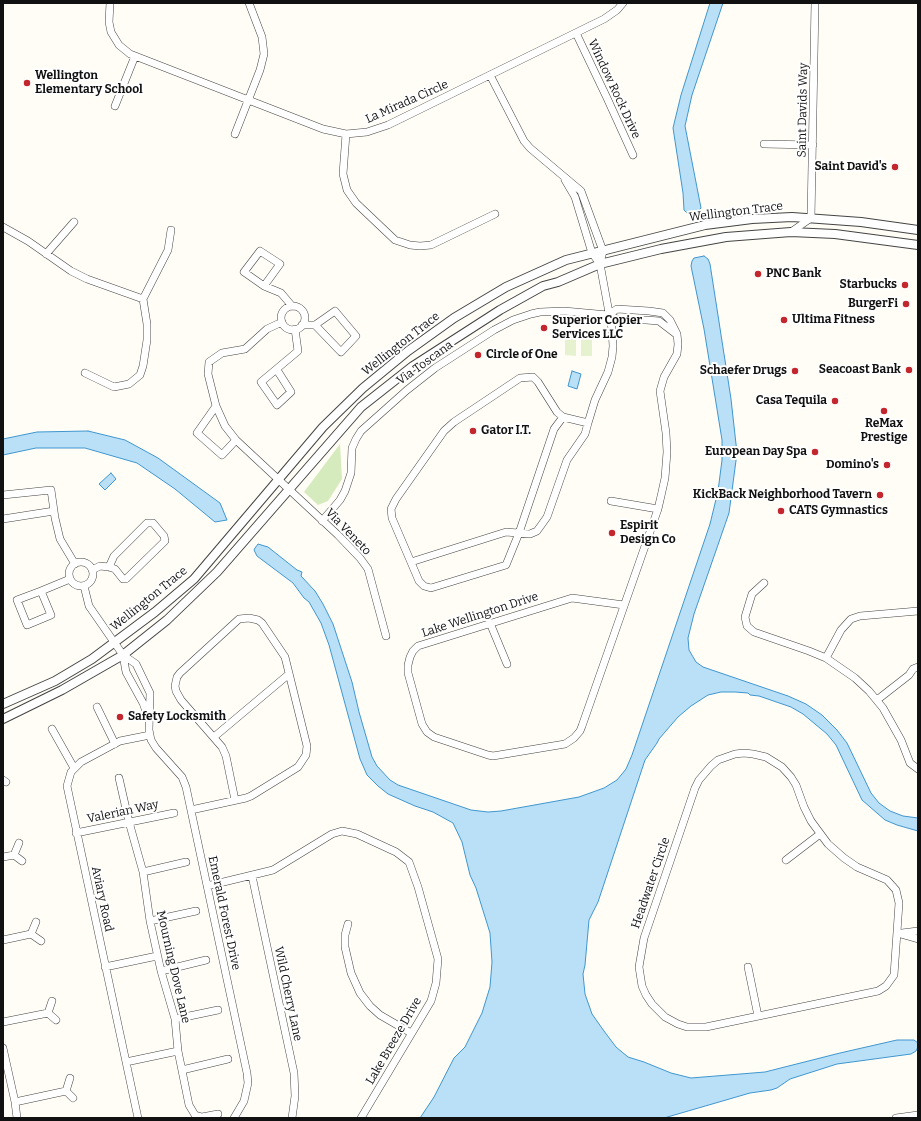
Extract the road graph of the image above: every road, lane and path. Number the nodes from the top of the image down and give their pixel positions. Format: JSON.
{"nodes":[{"id":1,"x":110,"y":3,"type":"edge"},
{"id":2,"x":249,"y":3,"type":"edge"},
{"id":3,"x":623,"y":3,"type":"edge"},
{"id":4,"x":815,"y":3,"type":"edge"},
{"id":5,"x":576,"y":33,"type":"junction"},
{"id":6,"x":135,"y":56,"type":"junction"},
{"id":7,"x":490,"y":75,"type":"junction"},
{"id":8,"x":248,"y":100,"type":"junction"},
{"id":9,"x":115,"y":106,"type":"dead end"},
{"id":10,"x":235,"y":134,"type":"dead end"},
{"id":11,"x":346,"y":134,"type":"junction"},
{"id":12,"x":764,"y":144,"type":"dead end"},
{"id":13,"x":813,"y":145,"type":"junction"},
{"id":14,"x":633,"y":155,"type":"dead end"},
{"id":15,"x":563,"y":176,"type":"junction"},
{"id":16,"x":495,"y":214,"type":"dead end"},
{"id":17,"x":811,"y":218,"type":"junction"},
{"id":18,"x":74,"y":222,"type":"dead end"},
{"id":19,"x":3,"y":227,"type":"edge"},
{"id":20,"x":171,"y":230,"type":"dead end"},
{"id":21,"x":918,"y":230,"type":"edge"},
{"id":22,"x":791,"y":232,"type":"junction"},
{"id":23,"x":918,"y":245,"type":"edge"},
{"id":24,"x":603,"y":251,"type":"junction"},
{"id":25,"x":46,"y":254,"type":"junction"},
{"id":26,"x":592,"y":254,"type":"junction"},
{"id":27,"x":600,"y":264,"type":"junction"},
{"id":28,"x":264,"y":286,"type":"junction"},
{"id":29,"x":143,"y":299,"type":"junction"},
{"id":30,"x":292,"y":306,"type":"junction"},
{"id":31,"x":608,"y":315,"type":"junction"},
{"id":32,"x":282,"y":322,"type":"junction"},
{"id":33,"x":302,"y":325,"type":"junction"},
{"id":34,"x":315,"y":325,"type":"junction"},
{"id":35,"x":295,"y":329,"type":"junction"},
{"id":36,"x":677,"y":334,"type":"junction"},
{"id":37,"x":277,"y":370,"type":"junction"},
{"id":38,"x":85,"y":373,"type":"dead end"},
{"id":39,"x":216,"y":406,"type":"junction"},
{"id":40,"x":563,"y":417,"type":"junction"},
{"id":41,"x":588,"y":424,"type":"junction"},
{"id":42,"x":236,"y":440,"type":"junction"},
{"id":43,"x":279,"y":479,"type":"junction"},
{"id":44,"x":290,"y":490,"type":"junction"},
{"id":45,"x":3,"y":495,"type":"edge"},
{"id":46,"x":611,"y":501,"type":"dead end"},
{"id":47,"x":658,"y":509,"type":"junction"},
{"id":48,"x":54,"y":511,"type":"junction"},
{"id":49,"x":3,"y":518,"type":"edge"},
{"id":50,"x":322,"y":521,"type":"junction"},
{"id":51,"x":519,"y":533,"type":"junction"},
{"id":52,"x":411,"y":562,"type":"junction"},
{"id":53,"x":75,"y":564,"type":"junction"},
{"id":54,"x":110,"y":567,"type":"junction"},
{"id":55,"x":92,"y":570,"type":"junction"},
{"id":56,"x":70,"y":579,"type":"junction"},
{"id":57,"x":764,"y":583,"type":"dead end"},
{"id":58,"x":84,"y":586,"type":"junction"},
{"id":59,"x":41,"y":591,"type":"junction"},
{"id":60,"x":624,"y":605,"type":"junction"},
{"id":61,"x":918,"y":612,"type":"edge"},
{"id":62,"x":490,"y":623,"type":"junction"},
{"id":63,"x":386,"y":636,"type":"dead end"},
{"id":64,"x":115,"y":642,"type":"junction"},
{"id":65,"x":123,"y":655,"type":"junction"},
{"id":66,"x":826,"y":658,"type":"junction"},
{"id":67,"x":507,"y":664,"type":"dead end"},
{"id":68,"x":918,"y":667,"type":"edge"},
{"id":69,"x":289,"y":674,"type":"junction"},
{"id":70,"x":909,"y":675,"type":"junction"},
{"id":71,"x":918,"y":675,"type":"edge"},
{"id":72,"x":877,"y":700,"type":"junction"},
{"id":73,"x":3,"y":704,"type":"edge"},
{"id":74,"x":97,"y":708,"type":"dead end"},
{"id":75,"x":3,"y":719,"type":"edge"},
{"id":76,"x":149,"y":720,"type":"junction"},
{"id":77,"x":52,"y":729,"type":"dead end"},
{"id":78,"x":150,"y":735,"type":"junction"},
{"id":79,"x":214,"y":737,"type":"junction"},
{"id":80,"x":116,"y":744,"type":"junction"},
{"id":81,"x":74,"y":768,"type":"junction"},
{"id":82,"x":918,"y":769,"type":"edge"},
{"id":83,"x":119,"y":778,"type":"dead end"},
{"id":84,"x":235,"y":800,"type":"junction"},
{"id":85,"x":190,"y":810,"type":"junction"},
{"id":86,"x":174,"y":813,"type":"dead end"},
{"id":87,"x":129,"y":822,"type":"junction"},
{"id":88,"x":76,"y":833,"type":"junction"},
{"id":89,"x":820,"y":834,"type":"junction"},
{"id":90,"x":19,"y":844,"type":"dead end"},
{"id":91,"x":14,"y":854,"type":"junction"},
{"id":92,"x":3,"y":857,"type":"edge"},
{"id":93,"x":786,"y":860,"type":"dead end"},
{"id":94,"x":22,"y":861,"type":"dead end"},
{"id":95,"x":186,"y":862,"type":"dead end"},
{"id":96,"x":143,"y":872,"type":"junction"},
{"id":97,"x":252,"y":876,"type":"junction"},
{"id":98,"x":207,"y":886,"type":"junction"},
{"id":99,"x":196,"y":911,"type":"dead end"},
{"id":100,"x":150,"y":921,"type":"junction"},
{"id":101,"x":36,"y":922,"type":"dead end"},
{"id":102,"x":348,"y":924,"type":"dead end"},
{"id":103,"x":918,"y":931,"type":"edge"},
{"id":104,"x":897,"y":933,"type":"junction"},
{"id":105,"x":31,"y":934,"type":"junction"},
{"id":106,"x":918,"y":939,"type":"edge"},
{"id":107,"x":3,"y":940,"type":"edge"},
{"id":108,"x":41,"y":941,"type":"dead end"},
{"id":109,"x":157,"y":956,"type":"junction"},
{"id":110,"x":206,"y":960,"type":"dead end"},
{"id":111,"x":105,"y":967,"type":"junction"},
{"id":112,"x":748,"y":967,"type":"dead end"},
{"id":113,"x":161,"y":971,"type":"junction"},
{"id":114,"x":52,"y":1001,"type":"dead end"},
{"id":115,"x":218,"y":1010,"type":"dead end"},
{"id":116,"x":48,"y":1013,"type":"junction"},
{"id":117,"x":758,"y":1016,"type":"junction"},
{"id":118,"x":175,"y":1019,"type":"junction"},
{"id":119,"x":56,"y":1020,"type":"dead end"},
{"id":120,"x":3,"y":1022,"type":"edge"},
{"id":121,"x":411,"y":1033,"type":"junction"},
{"id":122,"x":3,"y":1048,"type":"edge"},
{"id":123,"x":178,"y":1051,"type":"junction"},
{"id":124,"x":228,"y":1059,"type":"dead end"},
{"id":125,"x":126,"y":1062,"type":"junction"},
{"id":126,"x":182,"y":1070,"type":"junction"},
{"id":127,"x":70,"y":1078,"type":"dead end"},
{"id":128,"x":66,"y":1091,"type":"junction"},
{"id":129,"x":73,"y":1098,"type":"dead end"},
{"id":130,"x":15,"y":1102,"type":"junction"},
{"id":131,"x":218,"y":1114,"type":"dead end"},
{"id":132,"x":918,"y":1115,"type":"edge"},
{"id":133,"x":17,"y":1118,"type":"edge"},
{"id":134,"x":138,"y":1118,"type":"edge"},
{"id":135,"x":234,"y":1118,"type":"edge"},
{"id":136,"x":292,"y":1118,"type":"edge"},
{"id":137,"x":361,"y":1118,"type":"edge"},
{"id":138,"x":896,"y":1118,"type":"edge"}],
"edges":[{"from":1,"to":6,"type":"street","name":"La Mirada Circle"},
{"from":2,"to":8,"type":"street"},
{"from":3,"to":5,"type":"street","name":"La Mirada Circle"},
{"from":4,"to":13,"type":"street","name":"Saint Davids Way"},
{"from":5,"to":7,"type":"street","name":"La Mirada Circle"},
{"from":5,"to":14,"type":"street","name":"Window Rock Drive"},
{"from":6,"to":8,"type":"street","name":"La Mirada Circle"},
{"from":6,"to":9,"type":"street"},
{"from":7,"to":11,"type":"street","name":"La Mirada Circle"},
{"from":7,"to":15,"type":"street"},
{"from":8,"to":10,"type":"street"},
{"from":8,"to":11,"type":"street","name":"La Mirada Circle"},
{"from":11,"to":16,"type":"street"},
{"from":12,"to":13,"type":"street"},
{"from":13,"to":17,"type":"street","name":"Saint Davids Way"},
{"from":15,"to":24,"type":"street"},
{"from":15,"to":26,"type":"street"},
{"from":17,"to":21,"type":"street","name":"Wellington Trace"},
{"from":17,"to":22,"type":"street"},
{"from":17,"to":24,"type":"street","name":"Wellington Trace"},
{"from":18,"to":25,"type":"street"},
{"from":19,"to":25,"type":"street"},
{"from":20,"to":29,"type":"street"},
{"from":22,"to":23,"type":"street","name":"Wellington Trace"},
{"from":22,"to":27,"type":"street","name":"Wellington Trace"},
{"from":24,"to":26,"type":"street","name":"Wellington Trace"},
{"from":24,"to":27,"type":"street"},
{"from":25,"to":29,"type":"street"},
{"from":26,"to":27,"type":"street"},
{"from":26,"to":43,"type":"street","name":"Wellington Trace"},
{"from":27,"to":31,"type":"street"},
{"from":27,"to":44,"type":"street","name":"Wellington Trace"},
{"from":28,"to":28,"type":"street"},
{"from":28,"to":30,"type":"street"},
{"from":29,"to":38,"type":"street"},
{"from":30,"to":32,"type":"street"},
{"from":30,"to":33,"type":"street"},
{"from":31,"to":36,"type":"street"},
{"from":31,"to":36,"type":"street"},
{"from":31,"to":41,"type":"street"},
{"from":31,"to":50,"type":"street","name":"Via Toscana"},
{"from":32,"to":35,"type":"street"},
{"from":32,"to":39,"type":"street","name":"Via Veneto"},
{"from":33,"to":34,"type":"street"},
{"from":33,"to":35,"type":"street"},
{"from":34,"to":34,"type":"street"},
{"from":35,"to":37,"type":"street"},
{"from":36,"to":47,"type":"street","name":"Lake Wellington Drive"},
{"from":37,"to":37,"type":"street"},
{"from":39,"to":42,"type":"street","name":"Via Veneto"},
{"from":39,"to":42,"type":"street"},
{"from":40,"to":41,"type":"street"},
{"from":40,"to":51,"type":"street"},
{"from":40,"to":52,"type":"street"},
{"from":41,"to":51,"type":"street"},
{"from":42,"to":43,"type":"street","name":"Via Veneto"},
{"from":43,"to":44,"type":"street","name":"Via Veneto"},
{"from":43,"to":64,"type":"street","name":"Wellington Trace"},
{"from":44,"to":50,"type":"street","name":"Via Veneto"},
{"from":44,"to":65,"type":"street","name":"Wellington Trace"},
{"from":45,"to":48,"type":"street"},
{"from":46,"to":47,"type":"street"},
{"from":47,"to":60,"type":"street","name":"Lake Wellington Drive"},
{"from":48,"to":49,"type":"street"},
{"from":48,"to":53,"type":"street"},
{"from":50,"to":63,"type":"street","name":"Via Veneto"},
{"from":51,"to":52,"type":"street"},
{"from":51,"to":52,"type":"street"},
{"from":53,"to":55,"type":"street"},
{"from":53,"to":56,"type":"street"},
{"from":54,"to":54,"type":"street"},
{"from":54,"to":55,"type":"street"},
{"from":55,"to":58,"type":"street"},
{"from":56,"to":58,"type":"street"},
{"from":56,"to":59,"type":"street"},
{"from":57,"to":66,"type":"street"},
{"from":58,"to":64,"type":"street","name":"Emerald Forest Drive"},
{"from":59,"to":59,"type":"street"},
{"from":60,"to":62,"type":"street","name":"Lake Wellington Drive"},
{"from":60,"to":62,"type":"street","name":"Lake Wellington Drive"},
{"from":61,"to":66,"type":"street"},
{"from":62,"to":67,"type":"street"},
{"from":64,"to":65,"type":"street","name":"Emerald Forest Drive"},
{"from":64,"to":73,"type":"street","name":"Wellington Trace"},
{"from":65,"to":75,"type":"street","name":"Wellington Trace"},
{"from":65,"to":76,"type":"street","name":"Emerald Forest Drive"},
{"from":65,"to":76,"type":"street","name":"Emerald Forest Drive"},
{"from":66,"to":72,"type":"street"},
{"from":68,"to":70,"type":"street"},
{"from":69,"to":79,"type":"street"},
{"from":69,"to":79,"type":"street"},
{"from":69,"to":84,"type":"street"},
{"from":70,"to":71,"type":"street"},
{"from":70,"to":72,"type":"street"},
{"from":72,"to":82,"type":"street"},
{"from":74,"to":80,"type":"street"},
{"from":76,"to":78,"type":"street","name":"Emerald Forest Drive"},
{"from":77,"to":81,"type":"street"},
{"from":78,"to":80,"type":"street"},
{"from":78,"to":85,"type":"street","name":"Emerald Forest Drive"},
{"from":79,"to":84,"type":"street"},
{"from":80,"to":81,"type":"street"},
{"from":81,"to":88,"type":"street","name":"Aviary Road"},
{"from":83,"to":87,"type":"street","name":"Mourning Dove Lane"},
{"from":84,"to":85,"type":"street"},
{"from":85,"to":98,"type":"street","name":"Emerald Forest Drive"},
{"from":86,"to":87,"type":"street","name":"Valerian Way"},
{"from":87,"to":88,"type":"street","name":"Valerian Way"},
{"from":87,"to":96,"type":"street","name":"Mourning Dove Lane"},
{"from":88,"to":111,"type":"street","name":"Aviary Road"},
{"from":89,"to":93,"type":"street"},
{"from":89,"to":104,"type":"street","name":"Headwater Circle"},
{"from":89,"to":117,"type":"street","name":"Headwater Circle"},
{"from":90,"to":91,"type":"street"},
{"from":91,"to":92,"type":"street"},
{"from":91,"to":94,"type":"street"},
{"from":95,"to":96,"type":"street"},
{"from":96,"to":100,"type":"street","name":"Mourning Dove Lane"},
{"from":97,"to":98,"type":"street","name":"Lake Breeze Drive"},
{"from":97,"to":121,"type":"street","name":"Lake Breeze Drive"},
{"from":97,"to":136,"type":"street","name":"Wild Cherry Lane"},
{"from":98,"to":135,"type":"street","name":"Emerald Forest Drive"},
{"from":99,"to":100,"type":"street"},
{"from":100,"to":109,"type":"street","name":"Mourning Dove Lane"},
{"from":101,"to":105,"type":"street"},
{"from":102,"to":121,"type":"street"},
{"from":103,"to":104,"type":"street"},
{"from":104,"to":106,"type":"street"},
{"from":104,"to":117,"type":"street","name":"Headwater Circle"},
{"from":105,"to":107,"type":"street"},
{"from":105,"to":108,"type":"street"},
{"from":109,"to":111,"type":"street"},
{"from":109,"to":113,"type":"street","name":"Mourning Dove Lane"},
{"from":110,"to":113,"type":"street"},
{"from":111,"to":125,"type":"street","name":"Aviary Road"},
{"from":112,"to":117,"type":"street"},
{"from":113,"to":118,"type":"street","name":"Mourning Dove Lane"},
{"from":114,"to":116,"type":"street"},
{"from":115,"to":118,"type":"street"},
{"from":116,"to":119,"type":"street"},
{"from":116,"to":120,"type":"street"},
{"from":118,"to":123,"type":"street","name":"Mourning Dove Lane"},
{"from":121,"to":137,"type":"street","name":"Lake Breeze Drive"},
{"from":122,"to":130,"type":"street"},
{"from":123,"to":125,"type":"street"},
{"from":123,"to":126,"type":"street","name":"Mourning Dove Lane"},
{"from":124,"to":126,"type":"street"},
{"from":125,"to":134,"type":"street","name":"Aviary Road"},
{"from":126,"to":131,"type":"street","name":"Mourning Dove Lane"},
{"from":127,"to":128,"type":"street"},
{"from":128,"to":129,"type":"street"},
{"from":128,"to":130,"type":"street"},
{"from":130,"to":133,"type":"street"},
{"from":132,"to":138,"type":"street"}]}
